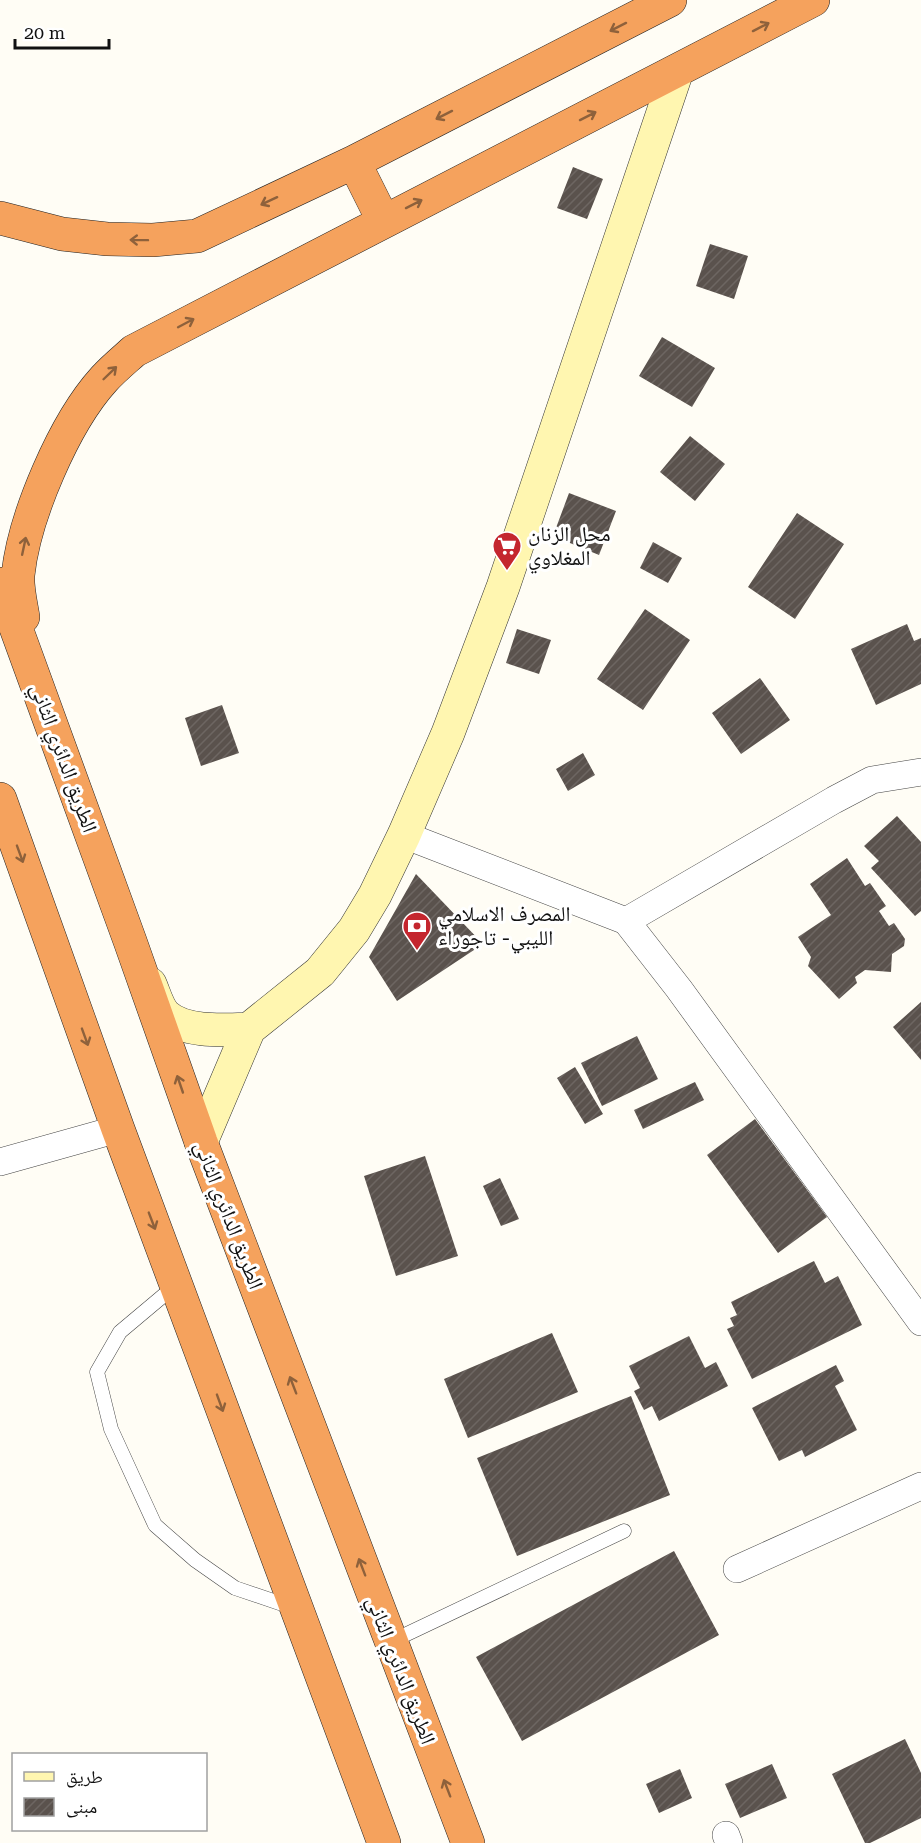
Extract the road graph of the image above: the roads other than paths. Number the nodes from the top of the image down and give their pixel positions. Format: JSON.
{"nodes":[{"id":1,"x":670,"y":0,"type":"edge"},
{"id":2,"x":813,"y":0,"type":"edge"},
{"id":3,"x":677,"y":70,"type":"junction"},
{"id":4,"x":354,"y":162,"type":"junction"},
{"id":5,"x":0,"y":218,"type":"edge"},
{"id":6,"x":383,"y":220,"type":"junction"},
{"id":7,"x":0,"y":584,"type":"edge"},
{"id":8,"x":22,"y":645,"type":"junction"},
{"id":9,"x":921,"y":772,"type":"edge"},
{"id":10,"x":0,"y":799,"type":"edge"},
{"id":11,"x":404,"y":835,"type":"junction"},
{"id":12,"x":627,"y":921,"type":"junction"},
{"id":13,"x":130,"y":941,"type":"junction"},
{"id":14,"x":249,"y":1029,"type":"junction"},
{"id":15,"x":118,"y":1129,"type":"junction"},
{"id":16,"x":201,"y":1142,"type":"junction"},
{"id":17,"x":0,"y":1162,"type":"edge"},
{"id":18,"x":176,"y":1285,"type":"junction"},
{"id":19,"x":921,"y":1322,"type":"edge"},
{"id":20,"x":921,"y":1486,"type":"edge"},
{"id":21,"x":624,"y":1531,"type":"dead end"},
{"id":22,"x":737,"y":1569,"type":"dead end"},
{"id":23,"x":297,"y":1610,"type":"junction"},
{"id":24,"x":390,"y":1642,"type":"junction"},
{"id":25,"x":384,"y":1843,"type":"edge"},
{"id":26,"x":468,"y":1843,"type":"edge"}],
"edges":[{"from":1,"to":4,"type":"highway","one_way":true},
{"from":3,"to":2,"type":"highway","one_way":true},
{"from":6,"to":3,"type":"highway","one_way":true},
{"from":3,"to":11,"type":"street"},
{"from":4,"to":5,"type":"highway","one_way":true},
{"from":4,"to":6,"type":"highway"},
{"from":8,"to":6,"type":"highway","one_way":true},
{"from":7,"to":8,"type":"highway","name":"الطريق الدائري الثاني"},
{"from":8,"to":13,"type":"highway","name":"الطريق الدائري الثاني"},
{"from":9,"to":12,"type":"street"},
{"from":10,"to":15,"type":"highway","one_way":true},
{"from":11,"to":12,"type":"street"},
{"from":11,"to":14,"type":"street"},
{"from":12,"to":19,"type":"street"},
{"from":13,"to":14,"type":"street"},
{"from":16,"to":13,"type":"highway","name":"الطريق الدائري الثاني","one_way":true},
{"from":14,"to":16,"type":"street"},
{"from":15,"to":17,"type":"street"},
{"from":15,"to":18,"type":"highway","one_way":true},
{"from":24,"to":16,"type":"highway","name":"الطريق الدائري الثاني","one_way":true},
{"from":18,"to":23,"type":"highway","one_way":true},
{"from":18,"to":23,"type":"lane"},
{"from":20,"to":22,"type":"street"},
{"from":21,"to":24,"type":"lane"},
{"from":23,"to":25,"type":"highway"},
{"from":26,"to":24,"type":"highway","name":"الطريق الدائري الثاني","one_way":true}]}
